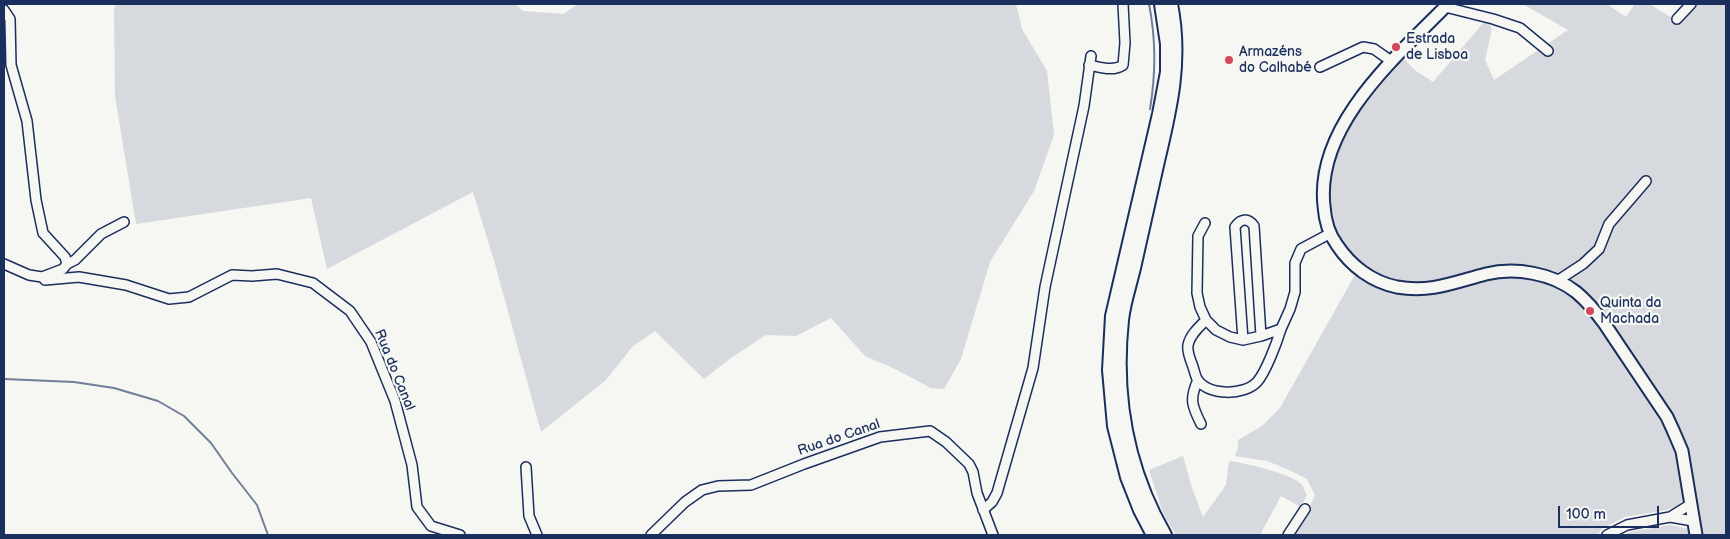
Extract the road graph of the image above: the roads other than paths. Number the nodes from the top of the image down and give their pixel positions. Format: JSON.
{"nodes":[{"id":1,"x":1123,"y":4,"type":"edge"},
{"id":2,"x":1161,"y":4,"type":"edge"},
{"id":3,"x":1171,"y":4,"type":"edge"},
{"id":4,"x":1691,"y":4,"type":"edge"},
{"id":5,"x":1446,"y":6,"type":"edge"},
{"id":6,"x":4,"y":10,"type":"edge"},
{"id":7,"x":1677,"y":19,"type":"dead end"},
{"id":8,"x":1548,"y":51,"type":"dead end"},
{"id":9,"x":1391,"y":62,"type":"junction"},
{"id":10,"x":1320,"y":67,"type":"dead end"},
{"id":11,"x":1646,"y":181,"type":"dead end"},
{"id":12,"x":124,"y":222,"type":"dead end"},
{"id":13,"x":1205,"y":223,"type":"dead end"},
{"id":14,"x":1329,"y":234,"type":"junction"},
{"id":15,"x":4,"y":264,"type":"edge"},
{"id":16,"x":67,"y":264,"type":"junction"},
{"id":17,"x":42,"y":277,"type":"junction"},
{"id":18,"x":1557,"y":281,"type":"junction"},
{"id":19,"x":1206,"y":320,"type":"junction"},
{"id":20,"x":1281,"y":329,"type":"junction"},
{"id":21,"x":1261,"y":336,"type":"junction"},
{"id":22,"x":1243,"y":340,"type":"junction"},
{"id":23,"x":1198,"y":380,"type":"junction"},
{"id":24,"x":1201,"y":424,"type":"dead end"},
{"id":25,"x":526,"y":466,"type":"dead end"},
{"id":26,"x":1691,"y":504,"type":"junction"},
{"id":27,"x":1305,"y":509,"type":"dead end"},
{"id":28,"x":983,"y":510,"type":"junction"},
{"id":29,"x":1670,"y":517,"type":"junction"},
{"id":30,"x":1693,"y":521,"type":"junction"},
{"id":31,"x":460,"y":535,"type":"edge"},
{"id":32,"x":537,"y":535,"type":"edge"},
{"id":33,"x":651,"y":535,"type":"edge"},
{"id":34,"x":993,"y":535,"type":"edge"},
{"id":35,"x":1153,"y":535,"type":"edge"},
{"id":36,"x":1164,"y":535,"type":"edge"},
{"id":37,"x":1288,"y":535,"type":"edge"},
{"id":38,"x":1607,"y":535,"type":"edge"},
{"id":39,"x":1696,"y":535,"type":"edge"}],
"edges":[{"from":1,"to":28,"type":"street"},
{"from":2,"to":35,"type":"highway"},
{"from":3,"to":36,"type":"highway"},
{"from":4,"to":7,"type":"street"},
{"from":5,"to":8,"type":"street"},
{"from":5,"to":9,"type":"main road"},
{"from":6,"to":16,"type":"street"},
{"from":9,"to":10,"type":"street"},
{"from":9,"to":14,"type":"main road"},
{"from":11,"to":18,"type":"street"},
{"from":12,"to":16,"type":"street"},
{"from":13,"to":19,"type":"street"},
{"from":14,"to":18,"type":"main road"},
{"from":14,"to":20,"type":"street"},
{"from":15,"to":17,"type":"street","name":"Rua do Canal"},
{"from":16,"to":17,"type":"street"},
{"from":17,"to":31,"type":"street","name":"Rua do Canal"},
{"from":18,"to":26,"type":"main road"},
{"from":19,"to":22,"type":"street"},
{"from":19,"to":23,"type":"street"},
{"from":20,"to":21,"type":"street"},
{"from":20,"to":23,"type":"street"},
{"from":21,"to":22,"type":"street"},
{"from":21,"to":22,"type":"street"},
{"from":23,"to":24,"type":"street"},
{"from":25,"to":32,"type":"street"},
{"from":26,"to":29,"type":"street"},
{"from":26,"to":30,"type":"main road"},
{"from":27,"to":37,"type":"street"},
{"from":28,"to":33,"type":"street","name":"Rua do Canal"},
{"from":28,"to":34,"type":"street","name":"Rua do Canal"},
{"from":29,"to":30,"type":"street"},
{"from":29,"to":38,"type":"street"},
{"from":30,"to":39,"type":"main road"}]}
